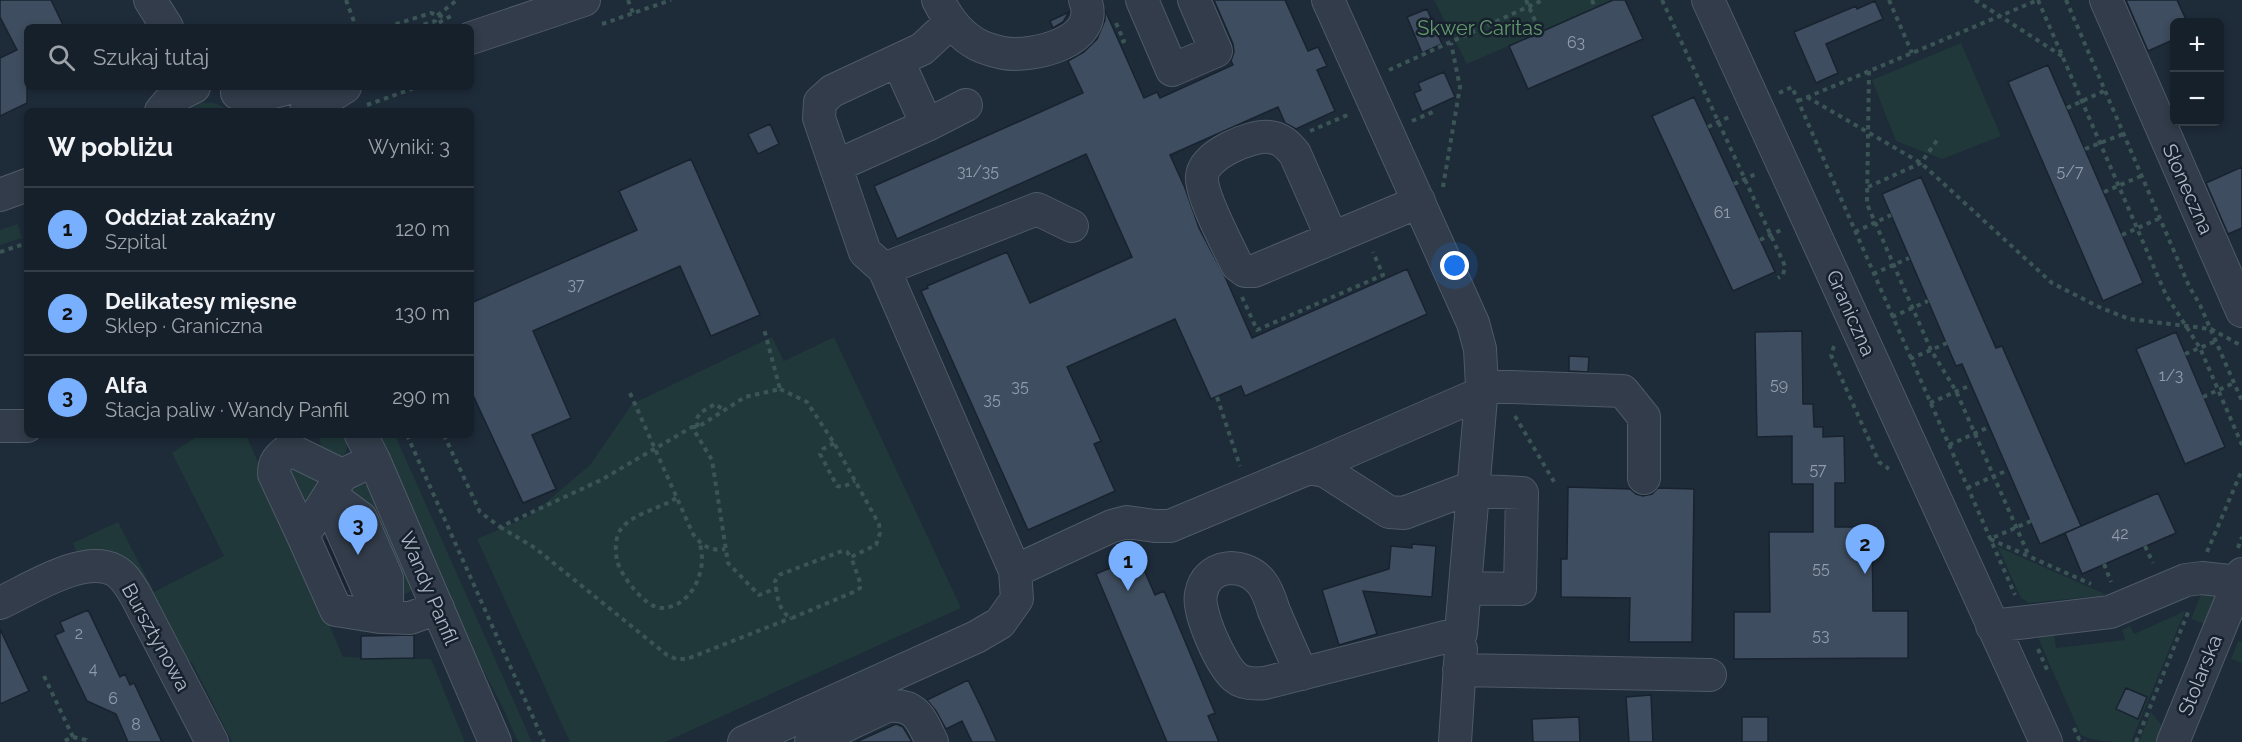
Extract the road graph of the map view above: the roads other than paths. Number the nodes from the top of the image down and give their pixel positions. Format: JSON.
{"nodes":[{"id":1,"x":140,"y":0,"type":"edge"},
{"id":2,"x":150,"y":0,"type":"edge"},
{"id":3,"x":584,"y":0,"type":"edge"},
{"id":4,"x":1085,"y":0,"type":"edge"},
{"id":5,"x":1142,"y":0,"type":"edge"},
{"id":6,"x":1194,"y":0,"type":"edge"},
{"id":7,"x":1328,"y":0,"type":"edge"},
{"id":8,"x":1708,"y":0,"type":"edge"},
{"id":9,"x":2106,"y":0,"type":"edge"},
{"id":10,"x":944,"y":11,"type":"edge"},
{"id":11,"x":147,"y":24,"type":"edge"},
{"id":12,"x":165,"y":24,"type":"edge"},
{"id":13,"x":465,"y":24,"type":"edge"},
{"id":14,"x":898,"y":61,"type":"junction"},
{"id":15,"x":188,"y":90,"type":"edge"},
{"id":16,"x":281,"y":90,"type":"edge"},
{"id":17,"x":232,"y":93,"type":"edge"},
{"id":18,"x":352,"y":98,"type":"edge"},
{"id":19,"x":163,"y":102,"type":"edge"},
{"id":20,"x":966,"y":105,"type":"dead end"},
{"id":21,"x":317,"y":108,"type":"edge"},
{"id":22,"x":927,"y":125,"type":"junction"},
{"id":23,"x":836,"y":166,"type":"junction"},
{"id":24,"x":1431,"y":195,"type":"junction"},
{"id":25,"x":1072,"y":226,"type":"dead end"},
{"id":26,"x":1332,"y":238,"type":"junction"},
{"id":27,"x":884,"y":269,"type":"junction"},
{"id":28,"x":2242,"y":311,"type":"edge"},
{"id":29,"x":1481,"y":392,"type":"junction"},
{"id":30,"x":0,"y":426,"type":"edge"},
{"id":31,"x":24,"y":426,"type":"edge"},
{"id":32,"x":368,"y":447,"type":"edge"},
{"id":33,"x":1309,"y":468,"type":"junction"},
{"id":34,"x":1644,"y":478,"type":"dead end"},
{"id":35,"x":333,"y":490,"type":"junction"},
{"id":36,"x":1474,"y":491,"type":"junction"},
{"id":37,"x":303,"y":536,"type":"junction"},
{"id":38,"x":1015,"y":571,"type":"junction"},
{"id":39,"x":2240,"y":578,"type":"edge"},
{"id":40,"x":1465,"y":588,"type":"junction"},
{"id":41,"x":0,"y":603,"type":"edge"},
{"id":42,"x":438,"y":608,"type":"junction"},
{"id":43,"x":383,"y":617,"type":"junction"},
{"id":44,"x":1992,"y":626,"type":"junction"},
{"id":45,"x":1461,"y":633,"type":"junction"},
{"id":46,"x":1459,"y":670,"type":"junction"},
{"id":47,"x":1302,"y":674,"type":"dead end"},
{"id":48,"x":1710,"y":675,"type":"dead end"},
{"id":49,"x":212,"y":742,"type":"edge"},
{"id":50,"x":495,"y":742,"type":"edge"},
{"id":51,"x":744,"y":742,"type":"edge"},
{"id":52,"x":811,"y":742,"type":"edge"},
{"id":53,"x":932,"y":742,"type":"edge"},
{"id":54,"x":1455,"y":742,"type":"edge"},
{"id":55,"x":2046,"y":742,"type":"edge"},
{"id":56,"x":2173,"y":742,"type":"edge"}],
"edges":[{"from":1,"to":11,"type":"street"},
{"from":2,"to":12,"type":"street"},
{"from":3,"to":13,"type":"street"},
{"from":4,"to":10,"type":"street"},
{"from":5,"to":6,"type":"street"},
{"from":7,"to":24,"type":"street"},
{"from":8,"to":44,"type":"street","name":"Graniczna"},
{"from":9,"to":28,"type":"street","name":"Słoneczna"},
{"from":10,"to":14,"type":"street"},
{"from":14,"to":22,"type":"street"},
{"from":14,"to":23,"type":"street"},
{"from":15,"to":19,"type":"street"},
{"from":16,"to":17,"type":"street"},
{"from":18,"to":21,"type":"street"},
{"from":20,"to":22,"type":"street"},
{"from":22,"to":23,"type":"street"},
{"from":23,"to":27,"type":"street"},
{"from":24,"to":26,"type":"street"},
{"from":24,"to":29,"type":"street"},
{"from":25,"to":27,"type":"street"},
{"from":26,"to":26,"type":"street"},
{"from":27,"to":38,"type":"street"},
{"from":29,"to":33,"type":"street"},
{"from":29,"to":34,"type":"street"},
{"from":29,"to":36,"type":"street"},
{"from":30,"to":31,"type":"street"},
{"from":32,"to":35,"type":"street"},
{"from":32,"to":42,"type":"street","name":"Wandy Panfil"},
{"from":33,"to":36,"type":"street"},
{"from":33,"to":38,"type":"street"},
{"from":35,"to":37,"type":"street"},
{"from":35,"to":37,"type":"street"},
{"from":35,"to":43,"type":"street"},
{"from":36,"to":40,"type":"street"},
{"from":36,"to":40,"type":"street"},
{"from":37,"to":43,"type":"street"},
{"from":38,"to":51,"type":"street"},
{"from":39,"to":44,"type":"street"},
{"from":39,"to":56,"type":"street","name":"Stolarska"},
{"from":40,"to":45,"type":"street"},
{"from":41,"to":49,"type":"street","name":"Bursztynowa"},
{"from":42,"to":43,"type":"street"},
{"from":42,"to":50,"type":"street","name":"Wandy Panfil"},
{"from":44,"to":55,"type":"street","name":"Graniczna"},
{"from":45,"to":46,"type":"street"},
{"from":45,"to":47,"type":"street"},
{"from":46,"to":48,"type":"street"},
{"from":46,"to":54,"type":"street"},
{"from":52,"to":53,"type":"street"}]}
